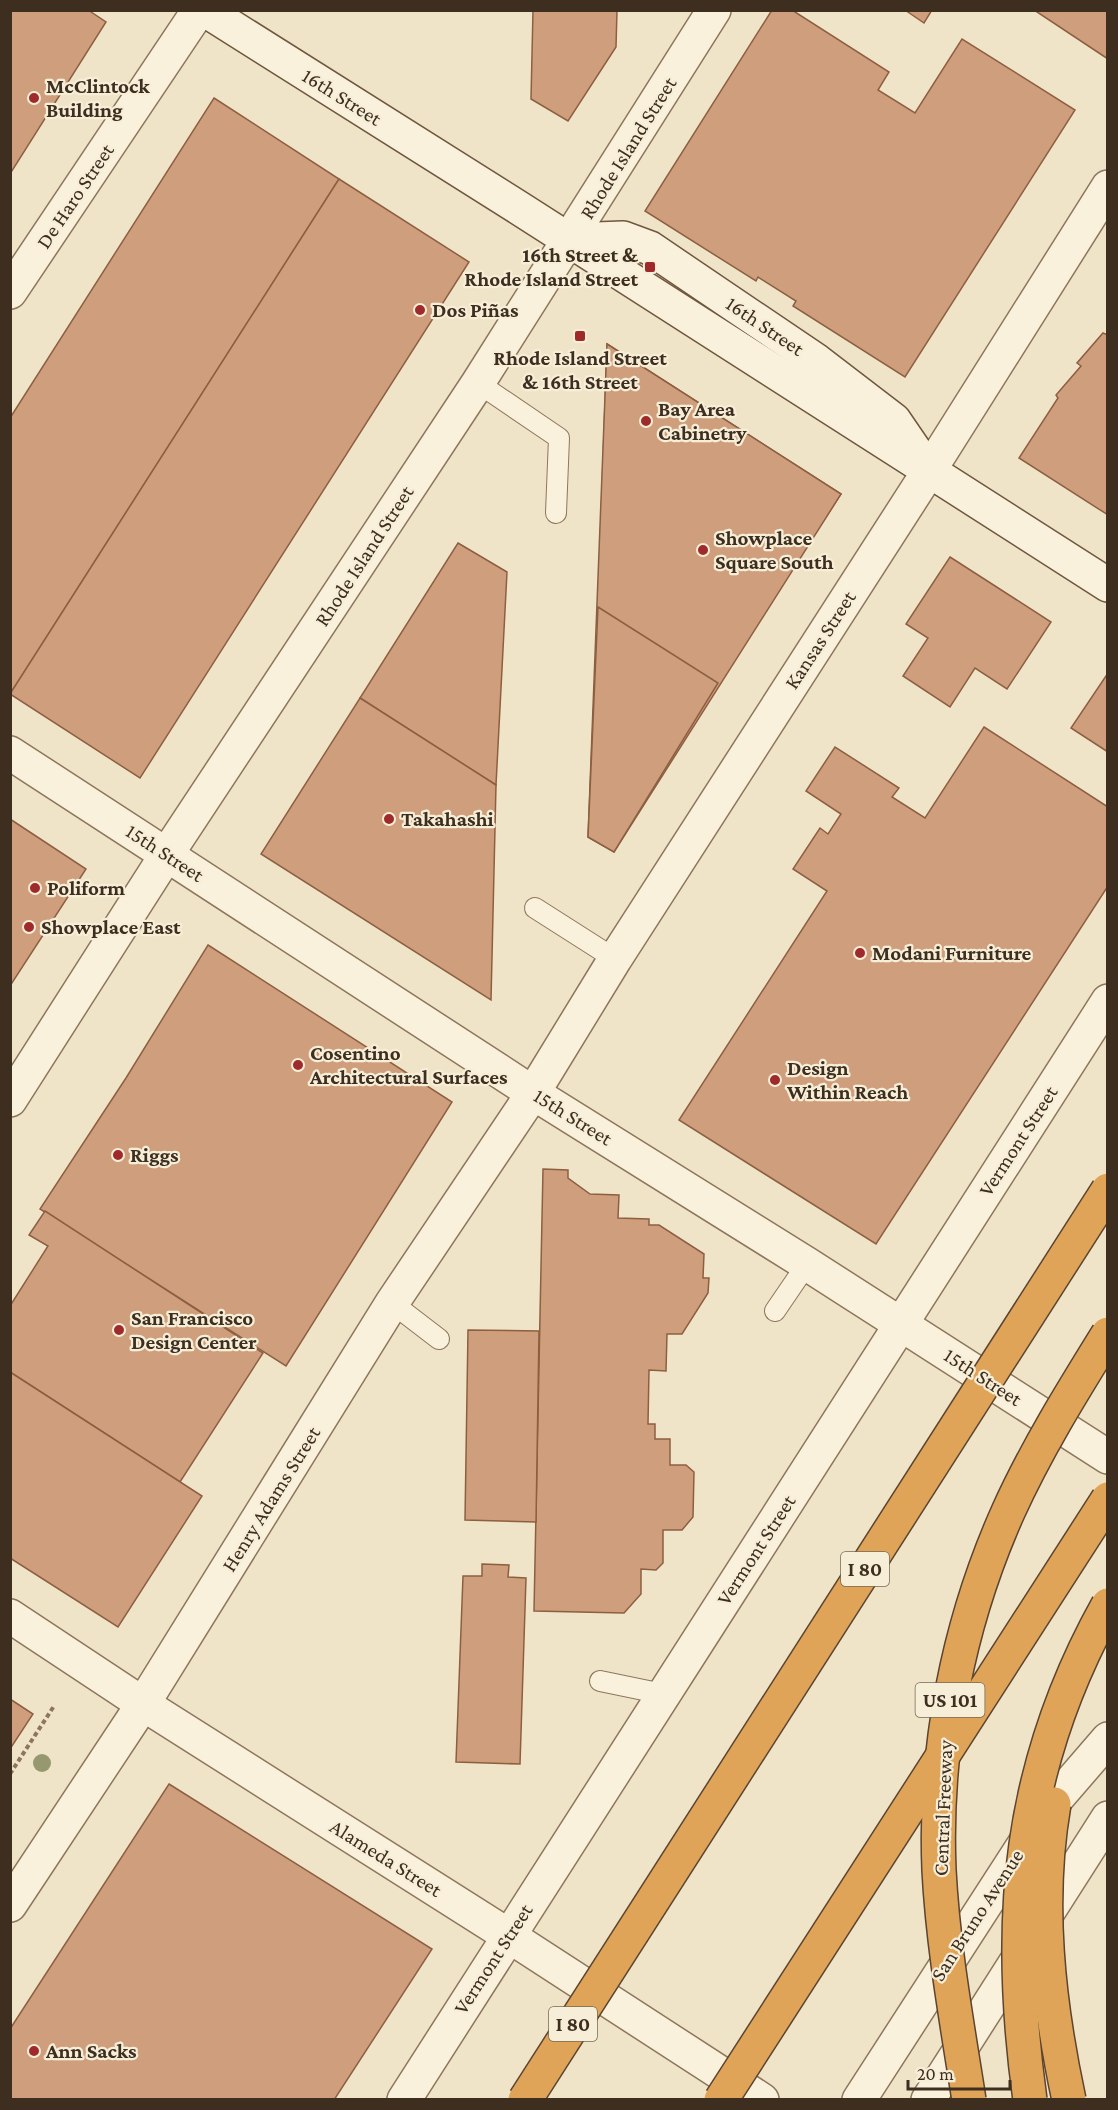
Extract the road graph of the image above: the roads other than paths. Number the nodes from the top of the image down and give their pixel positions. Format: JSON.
{"nodes":[{"id":1,"x":199,"y":10,"type":"edge"},
{"id":2,"x":205,"y":10,"type":"edge"},
{"id":3,"x":714,"y":10,"type":"edge"},
{"id":4,"x":1107,"y":187,"type":"edge"},
{"id":5,"x":570,"y":240,"type":"junction"},
{"id":6,"x":10,"y":292,"type":"edge"},
{"id":7,"x":478,"y":383,"type":"junction"},
{"id":8,"x":929,"y":471,"type":"junction"},
{"id":9,"x":556,"y":513,"type":"dead end"},
{"id":10,"x":1107,"y":585,"type":"edge"},
{"id":11,"x":10,"y":753,"type":"edge"},
{"id":12,"x":167,"y":854,"type":"junction"},
{"id":13,"x":535,"y":908,"type":"dead end"},
{"id":14,"x":615,"y":959,"type":"junction"},
{"id":15,"x":1107,"y":1001,"type":"edge"},
{"id":16,"x":533,"y":1094,"type":"junction"},
{"id":17,"x":10,"y":1100,"type":"edge"},
{"id":18,"x":1107,"y":1190,"type":"edge"},
{"id":19,"x":807,"y":1264,"type":"junction"},
{"id":20,"x":392,"y":1303,"type":"junction"},
{"id":21,"x":776,"y":1311,"type":"dead end"},
{"id":22,"x":900,"y":1323,"type":"junction"},
{"id":23,"x":1107,"y":1334,"type":"edge"},
{"id":24,"x":439,"y":1339,"type":"dead end"},
{"id":25,"x":1107,"y":1457,"type":"edge"},
{"id":26,"x":1107,"y":1499,"type":"edge"},
{"id":27,"x":1107,"y":1605,"type":"edge"},
{"id":28,"x":10,"y":1616,"type":"edge"},
{"id":29,"x":1107,"y":1622,"type":"edge"},
{"id":30,"x":600,"y":1682,"type":"dead end"},
{"id":31,"x":663,"y":1694,"type":"junction"},
{"id":32,"x":143,"y":1704,"type":"junction"},
{"id":33,"x":1107,"y":1739,"type":"edge"},
{"id":34,"x":1107,"y":1818,"type":"edge"},
{"id":35,"x":10,"y":1905,"type":"edge"},
{"id":36,"x":509,"y":1936,"type":"junction"},
{"id":37,"x":404,"y":2100,"type":"edge"},
{"id":38,"x":525,"y":2100,"type":"edge"},
{"id":39,"x":721,"y":2100,"type":"edge"},
{"id":40,"x":762,"y":2100,"type":"edge"},
{"id":41,"x":859,"y":2100,"type":"edge"},
{"id":42,"x":928,"y":2100,"type":"edge"},
{"id":43,"x":969,"y":2100,"type":"edge"},
{"id":44,"x":1030,"y":2100,"type":"edge"},
{"id":45,"x":1069,"y":2100,"type":"edge"}],
"edges":[{"from":1,"to":6,"type":"street","name":"De Haro Street"},
{"from":2,"to":5,"type":"street","name":"16th Street"},
{"from":3,"to":5,"type":"street","name":"Rhode Island Street"},
{"from":4,"to":8,"type":"street","name":"Kansas Street"},
{"from":5,"to":7,"type":"street","name":"Rhode Island Street"},
{"from":5,"to":8,"type":"street","name":"16th Street"},
{"from":7,"to":9,"type":"lane"},
{"from":7,"to":12,"type":"street","name":"Rhode Island Street"},
{"from":8,"to":10,"type":"street","name":"16th Street"},
{"from":8,"to":14,"type":"street","name":"Kansas Street"},
{"from":11,"to":12,"type":"street","name":"15th Street"},
{"from":12,"to":16,"type":"street","name":"15th Street"},
{"from":12,"to":17,"type":"street","name":"Rhode Island Street"},
{"from":13,"to":14,"type":"lane"},
{"from":14,"to":16,"type":"street","name":"Kansas Street"},
{"from":15,"to":22,"type":"street","name":"Vermont Street"},
{"from":16,"to":19,"type":"street","name":"15th Street"},
{"from":16,"to":20,"type":"street","name":"Henry Adams Street"},
{"from":18,"to":38,"type":"highway","number":"I 80","bridge":true},
{"from":19,"to":21,"type":"lane"},
{"from":19,"to":22,"type":"street","name":"15th Street"},
{"from":20,"to":24,"type":"lane"},
{"from":20,"to":32,"type":"street","name":"Henry Adams Street"},
{"from":22,"to":25,"type":"street","name":"15th Street"},
{"from":22,"to":31,"type":"street","name":"Vermont Street"},
{"from":23,"to":43,"type":"highway","name":"Central Freeway","number":"US 101","bridge":true},
{"from":26,"to":39,"type":"highway","bridge":true},
{"from":27,"to":44,"type":"highway","bridge":true},
{"from":28,"to":32,"type":"street","name":"Alameda Street"},
{"from":29,"to":45,"type":"highway","bridge":true},
{"from":30,"to":31,"type":"lane"},
{"from":31,"to":36,"type":"street","name":"Vermont Street"},
{"from":32,"to":35,"type":"street","name":"Henry Adams Street"},
{"from":32,"to":36,"type":"street","name":"Alameda Street"},
{"from":33,"to":41,"type":"street","name":"San Bruno Avenue"},
{"from":34,"to":42,"type":"street"},
{"from":36,"to":37,"type":"street","name":"Vermont Street"},
{"from":36,"to":40,"type":"street","name":"Alameda Street"}]}
